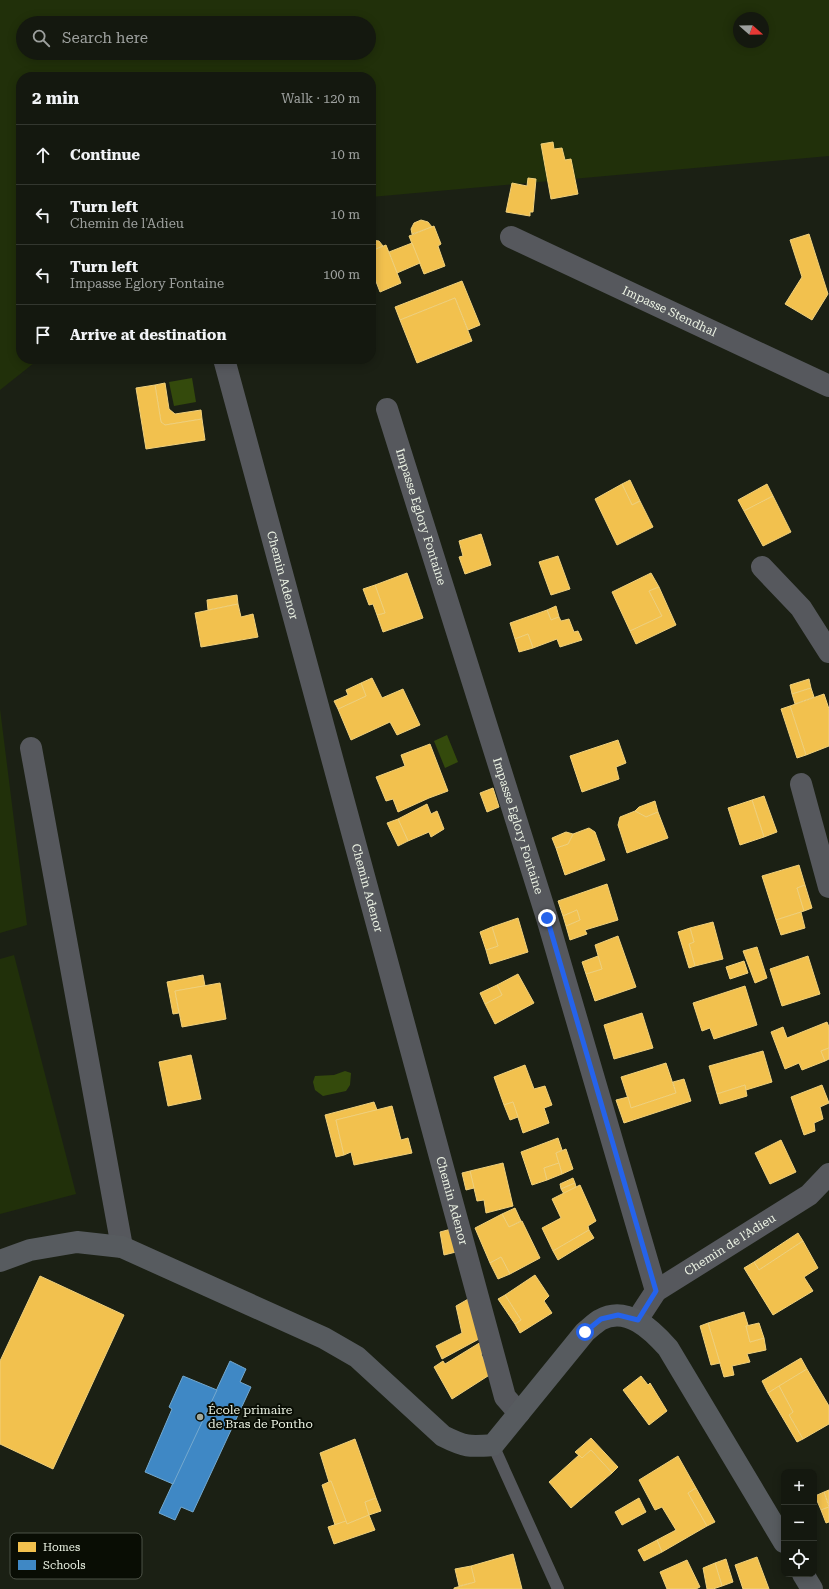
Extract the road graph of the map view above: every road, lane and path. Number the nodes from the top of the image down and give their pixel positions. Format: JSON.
{"nodes":[{"id":1,"x":511,"y":237,"type":"dead end"},
{"id":2,"x":225,"y":364,"type":"edge"},
{"id":3,"x":829,"y":386,"type":"edge"},
{"id":4,"x":386,"y":409,"type":"dead end"},
{"id":5,"x":762,"y":567,"type":"dead end"},
{"id":6,"x":829,"y":652,"type":"edge"},
{"id":7,"x":31,"y":748,"type":"dead end"},
{"id":8,"x":801,"y":784,"type":"dead end"},
{"id":9,"x":829,"y":887,"type":"edge"},
{"id":10,"x":829,"y":1174,"type":"edge"},
{"id":11,"x":122,"y":1247,"type":"junction"},
{"id":12,"x":0,"y":1261,"type":"edge"},
{"id":13,"x":656,"y":1291,"type":"junction"},
{"id":14,"x":638,"y":1320,"type":"junction"},
{"id":15,"x":519,"y":1413,"type":"junction"},
{"id":16,"x":493,"y":1445,"type":"junction"},
{"id":17,"x":783,"y":1541,"type":"edge"},
{"id":18,"x":805,"y":1577,"type":"edge"},
{"id":19,"x":558,"y":1589,"type":"edge"},
{"id":20,"x":812,"y":1589,"type":"edge"}],
"edges":[{"from":1,"to":3,"type":"street","name":"Impasse Stendhal"},
{"from":2,"to":15,"type":"street","name":"Chemin Adenor"},
{"from":4,"to":13,"type":"street","name":"Impasse Eglory Fontaine"},
{"from":5,"to":6,"type":"street"},
{"from":7,"to":11,"type":"street"},
{"from":8,"to":9,"type":"street"},
{"from":10,"to":13,"type":"street","name":"Chemin de l'Adieu"},
{"from":11,"to":12,"type":"main road"},
{"from":11,"to":16,"type":"main road"},
{"from":13,"to":14,"type":"street","name":"Chemin de l'Adieu"},
{"from":14,"to":15,"type":"main road"},
{"from":14,"to":17,"type":"main road"},
{"from":15,"to":16,"type":"main road"},
{"from":16,"to":19,"type":"lane"},
{"from":18,"to":20,"type":"main road"}]}
